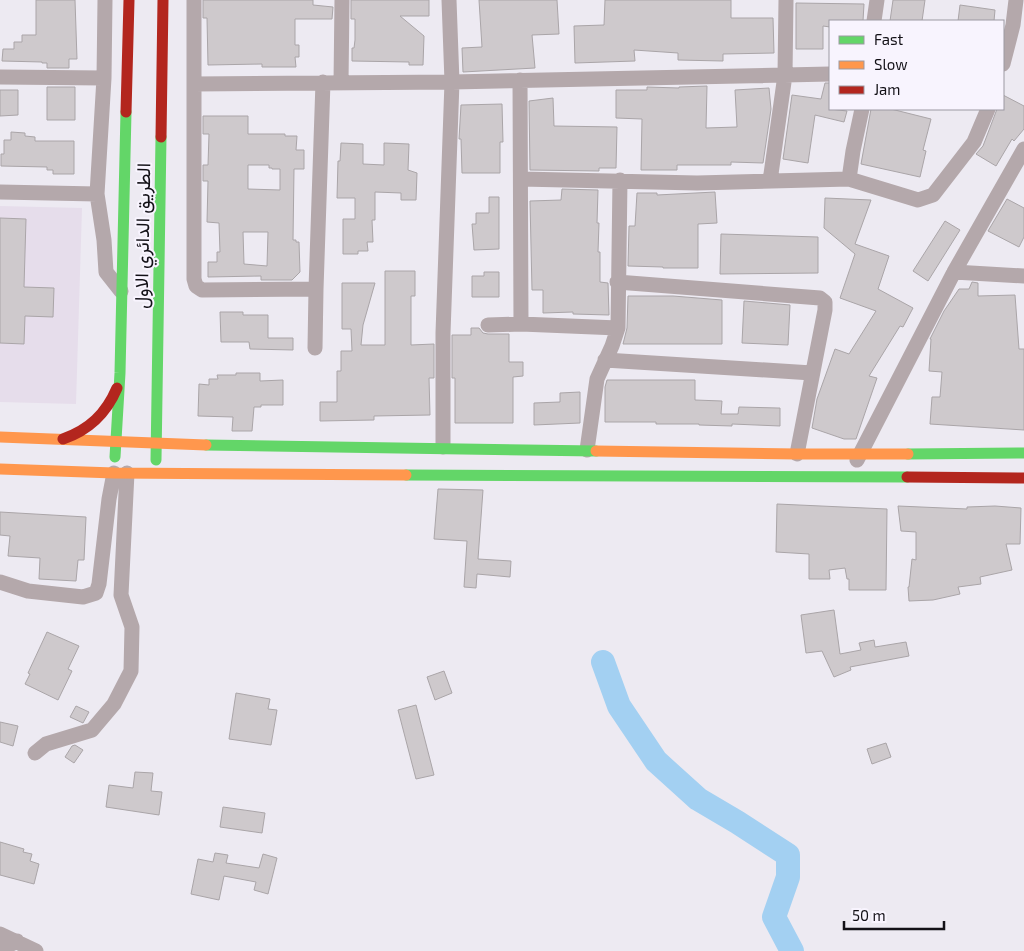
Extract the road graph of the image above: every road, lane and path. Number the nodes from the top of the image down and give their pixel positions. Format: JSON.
{"nodes":[{"id":1,"x":105,"y":0,"type":"edge"},
{"id":2,"x":129,"y":0,"type":"edge"},
{"id":3,"x":163,"y":0,"type":"edge"},
{"id":4,"x":194,"y":0,"type":"edge"},
{"id":5,"x":342,"y":0,"type":"edge"},
{"id":6,"x":449,"y":0,"type":"edge"},
{"id":7,"x":786,"y":0,"type":"edge"},
{"id":8,"x":877,"y":0,"type":"edge"},
{"id":9,"x":1016,"y":0,"type":"edge"},
{"id":10,"x":874,"y":20,"type":"edge"},
{"id":11,"x":1004,"y":60,"type":"edge"},
{"id":12,"x":829,"y":74,"type":"edge"},
{"id":13,"x":785,"y":75,"type":"junction"},
{"id":14,"x":0,"y":77,"type":"edge"},
{"id":15,"x":104,"y":78,"type":"junction"},
{"id":16,"x":520,"y":80,"type":"junction"},
{"id":17,"x":323,"y":82,"type":"junction"},
{"id":18,"x":452,"y":82,"type":"junction"},
{"id":19,"x":341,"y":83,"type":"junction"},
{"id":20,"x":194,"y":84,"type":"junction"},
{"id":21,"x":862,"y":110,"type":"edge"},
{"id":22,"x":988,"y":110,"type":"edge"},
{"id":23,"x":1024,"y":149,"type":"edge"},
{"id":24,"x":521,"y":179,"type":"junction"},
{"id":25,"x":849,"y":179,"type":"junction"},
{"id":26,"x":620,"y":180,"type":"junction"},
{"id":27,"x":770,"y":181,"type":"junction"},
{"id":28,"x":0,"y":192,"type":"edge"},
{"id":29,"x":97,"y":194,"type":"junction"},
{"id":30,"x":954,"y":272,"type":"junction"},
{"id":31,"x":1024,"y":276,"type":"edge"},
{"id":32,"x":617,"y":282,"type":"junction"},
{"id":33,"x":316,"y":290,"type":"junction"},
{"id":34,"x":121,"y":292,"type":"junction"},
{"id":35,"x":521,"y":324,"type":"junction"},
{"id":36,"x":488,"y":325,"type":"dead end"},
{"id":37,"x":618,"y":328,"type":"junction"},
{"id":38,"x":315,"y":348,"type":"dead end"},
{"id":39,"x":605,"y":360,"type":"junction"},
{"id":40,"x":120,"y":373,"type":"junction"},
{"id":41,"x":812,"y":373,"type":"junction"},
{"id":42,"x":0,"y":437,"type":"edge"},
{"id":43,"x":61,"y":440,"type":"junction"},
{"id":44,"x":116,"y":442,"type":"junction"},
{"id":45,"x":157,"y":444,"type":"junction"},
{"id":46,"x":443,"y":448,"type":"junction"},
{"id":47,"x":587,"y":450,"type":"junction"},
{"id":48,"x":860,"y":453,"type":"junction"},
{"id":49,"x":1024,"y":453,"type":"edge"},
{"id":50,"x":797,"y":454,"type":"junction"},
{"id":51,"x":0,"y":469,"type":"edge"},
{"id":52,"x":120,"y":473,"type":"junction"},
{"id":53,"x":156,"y":473,"type":"junction"},
{"id":54,"x":846,"y":478,"type":"junction"},
{"id":55,"x":1023,"y":479,"type":"edge"},
{"id":56,"x":0,"y":582,"type":"edge"},
{"id":57,"x":35,"y":753,"type":"dead end"},
{"id":58,"x":0,"y":934,"type":"edge"},
{"id":59,"x":17,"y":941,"type":"junction"},
{"id":60,"x":0,"y":950,"type":"edge"},
{"id":61,"x":35,"y":951,"type":"edge"}],
"edges":[{"from":1,"to":15,"type":"street"},
{"from":2,"to":34,"type":"main road","name":"الطريق الدائري الاول"},
{"from":3,"to":45,"type":"main road","name":"الطريق الدائري الاول"},
{"from":4,"to":20,"type":"street"},
{"from":5,"to":19,"type":"street"},
{"from":6,"to":18,"type":"street"},
{"from":7,"to":13,"type":"street"},
{"from":8,"to":10,"type":"street"},
{"from":9,"to":11,"type":"street"},
{"from":12,"to":13,"type":"street"},
{"from":13,"to":16,"type":"street"},
{"from":13,"to":27,"type":"street"},
{"from":14,"to":15,"type":"street"},
{"from":15,"to":29,"type":"street"},
{"from":16,"to":18,"type":"street"},
{"from":16,"to":24,"type":"street"},
{"from":17,"to":19,"type":"street"},
{"from":17,"to":20,"type":"street"},
{"from":17,"to":33,"type":"street"},
{"from":18,"to":19,"type":"street"},
{"from":18,"to":46,"type":"street"},
{"from":20,"to":33,"type":"street"},
{"from":21,"to":25,"type":"street"},
{"from":22,"to":25,"type":"street"},
{"from":23,"to":30,"type":"street"},
{"from":24,"to":26,"type":"street"},
{"from":24,"to":35,"type":"street"},
{"from":25,"to":27,"type":"street"},
{"from":26,"to":27,"type":"street"},
{"from":26,"to":32,"type":"street"},
{"from":28,"to":29,"type":"street"},
{"from":29,"to":34,"type":"street"},
{"from":30,"to":31,"type":"street"},
{"from":30,"to":48,"type":"street"},
{"from":32,"to":37,"type":"street"},
{"from":32,"to":41,"type":"street"},
{"from":33,"to":38,"type":"street"},
{"from":34,"to":40,"type":"main road","name":"الطريق الدائري الاول"},
{"from":35,"to":36,"type":"street"},
{"from":35,"to":37,"type":"street"},
{"from":37,"to":39,"type":"street"},
{"from":39,"to":41,"type":"street"},
{"from":39,"to":47,"type":"street"},
{"from":40,"to":43,"type":"main road"},
{"from":40,"to":44,"type":"main road","name":"الطريق الدائري الاول"},
{"from":41,"to":50,"type":"street"},
{"from":42,"to":43,"type":"main road"},
{"from":43,"to":44,"type":"main road"},
{"from":44,"to":45,"type":"main road"},
{"from":44,"to":52,"type":"main road","name":"الطريق الدائري الاول"},
{"from":45,"to":46,"type":"main road"},
{"from":45,"to":53,"type":"main road","name":"الطريق الدائري الاول"},
{"from":46,"to":47,"type":"main road"},
{"from":47,"to":50,"type":"main road"},
{"from":48,"to":49,"type":"main road"},
{"from":48,"to":50,"type":"main road"},
{"from":48,"to":54,"type":"street"},
{"from":51,"to":52,"type":"main road"},
{"from":52,"to":53,"type":"main road"},
{"from":52,"to":56,"type":"street"},
{"from":52,"to":57,"type":"street"},
{"from":53,"to":54,"type":"main road"},
{"from":54,"to":55,"type":"main road"},
{"from":58,"to":59,"type":"street"},
{"from":59,"to":60,"type":"street"},
{"from":59,"to":61,"type":"street"}]}
